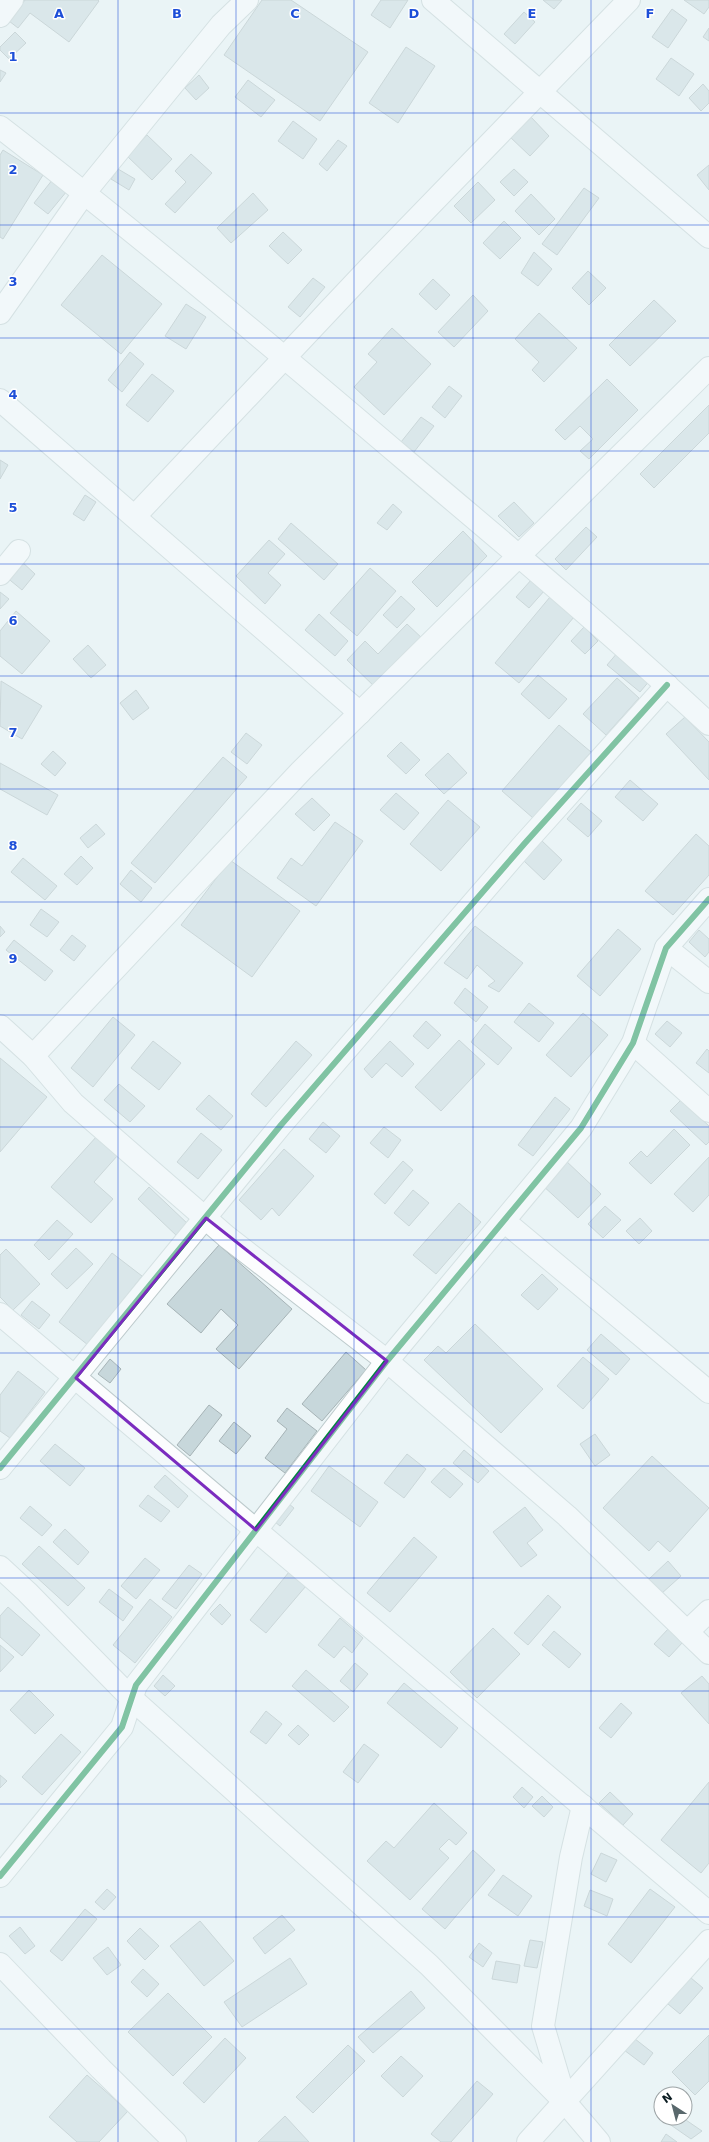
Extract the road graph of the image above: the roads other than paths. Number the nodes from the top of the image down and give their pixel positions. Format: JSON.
{"nodes":[{"id":1,"x":12,"y":0,"type":"edge"},
{"id":2,"x":247,"y":0,"type":"edge"},
{"id":3,"x":433,"y":0,"type":"edge"},
{"id":4,"x":629,"y":0,"type":"edge"},
{"id":5,"x":0,"y":16,"type":"edge"},
{"id":6,"x":539,"y":91,"type":"junction"},
{"id":7,"x":0,"y":127,"type":"edge"},
{"id":8,"x":85,"y":192,"type":"junction"},
{"id":9,"x":709,"y":237,"type":"edge"},
{"id":10,"x":0,"y":313,"type":"edge"},
{"id":11,"x":286,"y":356,"type":"junction"},
{"id":12,"x":709,"y":368,"type":"edge"},
{"id":13,"x":0,"y":400,"type":"edge"},
{"id":14,"x":135,"y":516,"type":"junction"},
{"id":15,"x":19,"y":551,"type":"dead end"},
{"id":16,"x":519,"y":555,"type":"junction"},
{"id":17,"x":0,"y":574,"type":"edge"},
{"id":18,"x":667,"y":685,"type":"junction"},
{"id":19,"x":360,"y":712,"type":"junction"},
{"id":20,"x":709,"y":724,"type":"edge"},
{"id":21,"x":709,"y":899,"type":"edge"},
{"id":22,"x":666,"y":948,"type":"junction"},
{"id":23,"x":709,"y":982,"type":"edge"},
{"id":24,"x":0,"y":1026,"type":"edge"},
{"id":25,"x":633,"y":1043,"type":"junction"},
{"id":26,"x":33,"y":1056,"type":"junction"},
{"id":27,"x":709,"y":1111,"type":"edge"},
{"id":28,"x":206,"y":1218,"type":"junction"},
{"id":29,"x":504,"y":1221,"type":"junction"},
{"id":30,"x":0,"y":1314,"type":"edge"},
{"id":31,"x":386,"y":1361,"type":"junction"},
{"id":32,"x":76,"y":1378,"type":"junction"},
{"id":33,"x":709,"y":1392,"type":"edge"},
{"id":34,"x":0,"y":1468,"type":"edge"},
{"id":35,"x":256,"y":1530,"type":"junction"},
{"id":36,"x":0,"y":1567,"type":"edge"},
{"id":37,"x":709,"y":1611,"type":"edge"},
{"id":38,"x":687,"y":1632,"type":"junction"},
{"id":39,"x":709,"y":1653,"type":"edge"},
{"id":40,"x":131,"y":1698,"type":"junction"},
{"id":41,"x":583,"y":1806,"type":"junction"},
{"id":42,"x":0,"y":1876,"type":"edge"},
{"id":43,"x":709,"y":1913,"type":"edge"},
{"id":44,"x":709,"y":1941,"type":"edge"},
{"id":45,"x":0,"y":1964,"type":"edge"},
{"id":46,"x":565,"y":2102,"type":"junction"},
{"id":47,"x":175,"y":2142,"type":"edge"},
{"id":48,"x":528,"y":2142,"type":"edge"},
{"id":49,"x":599,"y":2142,"type":"edge"}],
"edges":[{"from":1,"to":5,"type":"street"},
{"from":2,"to":8,"type":"street"},
{"from":3,"to":6,"type":"street"},
{"from":4,"to":6,"type":"street"},
{"from":6,"to":9,"type":"street"},
{"from":6,"to":11,"type":"street"},
{"from":7,"to":8,"type":"street"},
{"from":8,"to":10,"type":"street"},
{"from":8,"to":11,"type":"street"},
{"from":11,"to":14,"type":"street"},
{"from":11,"to":16,"type":"street"},
{"from":12,"to":16,"type":"street"},
{"from":13,"to":14,"type":"street"},
{"from":14,"to":19,"type":"street"},
{"from":15,"to":17,"type":"street"},
{"from":16,"to":18,"type":"street"},
{"from":16,"to":19,"type":"street"},
{"from":18,"to":20,"type":"street"},
{"from":18,"to":28,"type":"street"},
{"from":19,"to":26,"type":"street"},
{"from":21,"to":22,"type":"street"},
{"from":22,"to":23,"type":"street"},
{"from":22,"to":25,"type":"street"},
{"from":24,"to":26,"type":"street"},
{"from":25,"to":27,"type":"street"},
{"from":25,"to":29,"type":"street"},
{"from":26,"to":28,"type":"street"},
{"from":28,"to":31,"type":"street"},
{"from":28,"to":32,"type":"street"},
{"from":29,"to":31,"type":"street"},
{"from":29,"to":33,"type":"street"},
{"from":30,"to":32,"type":"street"},
{"from":31,"to":35,"type":"street"},
{"from":31,"to":38,"type":"street"},
{"from":32,"to":34,"type":"street"},
{"from":32,"to":35,"type":"street"},
{"from":35,"to":40,"type":"street"},
{"from":35,"to":41,"type":"street"},
{"from":36,"to":40,"type":"street"},
{"from":37,"to":38,"type":"street"},
{"from":38,"to":39,"type":"street"},
{"from":40,"to":42,"type":"street"},
{"from":40,"to":46,"type":"street"},
{"from":41,"to":43,"type":"street"},
{"from":41,"to":46,"type":"street"},
{"from":44,"to":46,"type":"street"},
{"from":45,"to":47,"type":"street"},
{"from":46,"to":48,"type":"street"},
{"from":46,"to":49,"type":"street"}]}
